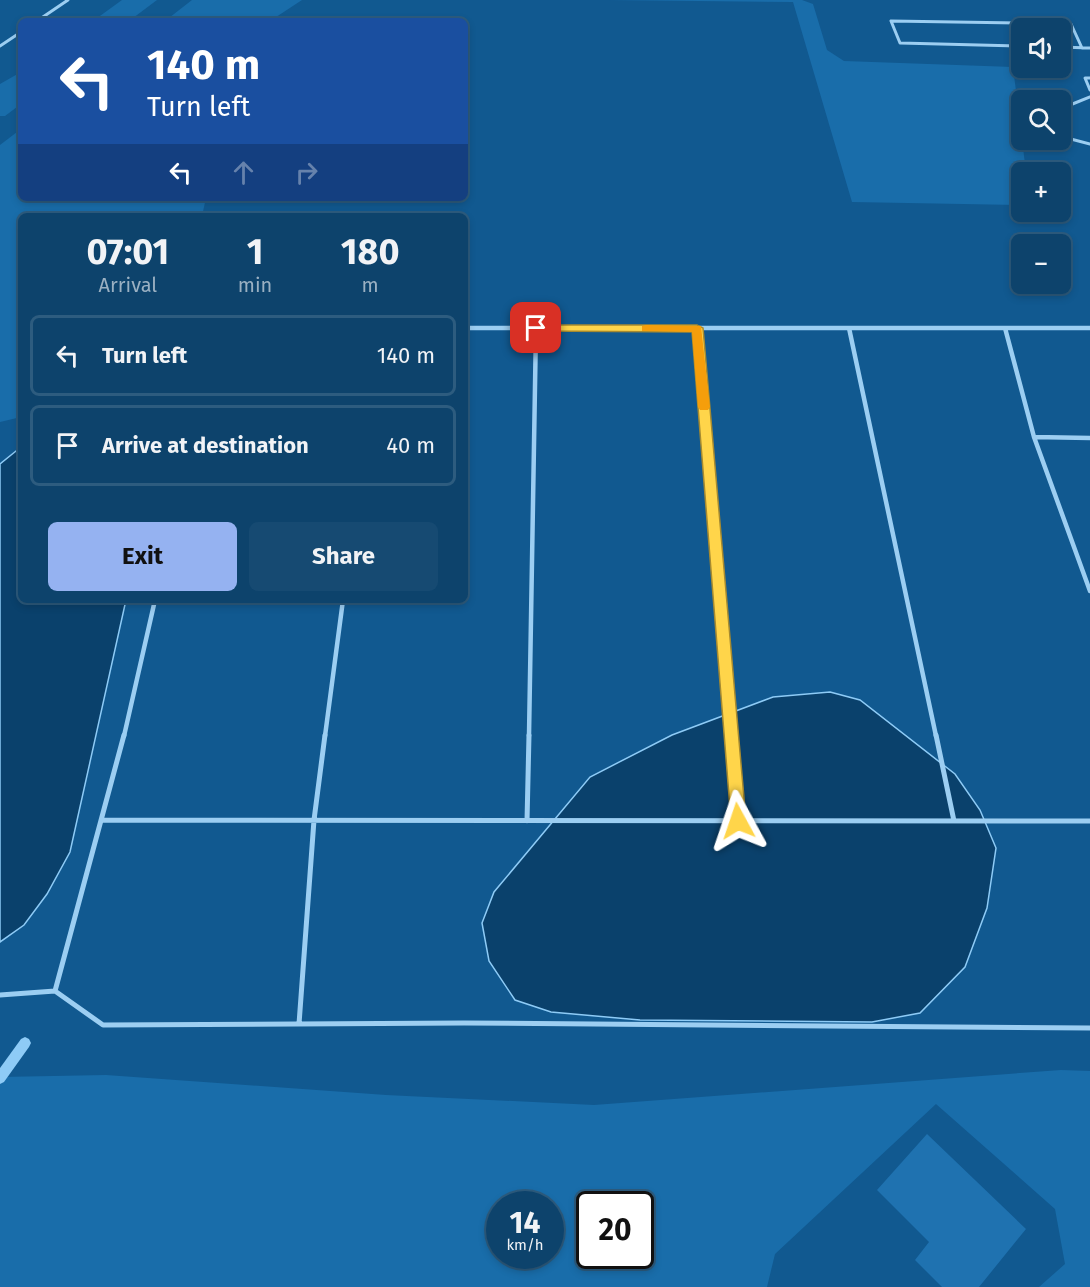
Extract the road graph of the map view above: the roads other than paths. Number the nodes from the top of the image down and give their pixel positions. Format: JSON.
{"nodes":[{"id":1,"x":68,"y":0,"type":"edge"},
{"id":2,"x":41,"y":18,"type":"edge"},
{"id":3,"x":1011,"y":23,"type":"edge"},
{"id":4,"x":1071,"y":24,"type":"edge"},
{"id":5,"x":18,"y":34,"type":"edge"},
{"id":6,"x":0,"y":46,"type":"edge"},
{"id":7,"x":1011,"y":46,"type":"edge"},
{"id":8,"x":1071,"y":48,"type":"edge"},
{"id":9,"x":1082,"y":48,"type":"junction"},
{"id":10,"x":1090,"y":48,"type":"edge"},
{"id":11,"x":1090,"y":78,"type":"edge"},
{"id":12,"x":1090,"y":90,"type":"edge"},
{"id":13,"x":1090,"y":97,"type":"edge"},
{"id":14,"x":1071,"y":105,"type":"edge"},
{"id":15,"x":1071,"y":139,"type":"edge"},
{"id":16,"x":1090,"y":144,"type":"edge"},
{"id":17,"x":468,"y":328,"type":"edge"},
{"id":18,"x":536,"y":328,"type":"junction"},
{"id":19,"x":697,"y":328,"type":"junction"},
{"id":20,"x":849,"y":328,"type":"junction"},
{"id":21,"x":1005,"y":328,"type":"junction"},
{"id":22,"x":1090,"y":328,"type":"edge"},
{"id":23,"x":1034,"y":438,"type":"junction"},
{"id":24,"x":1090,"y":438,"type":"edge"},
{"id":25,"x":1090,"y":591,"type":"edge"},
{"id":26,"x":154,"y":603,"type":"edge"},
{"id":27,"x":343,"y":603,"type":"edge"},
{"id":28,"x":102,"y":820,"type":"junction"},
{"id":29,"x":314,"y":820,"type":"junction"},
{"id":30,"x":527,"y":821,"type":"junction"},
{"id":31,"x":738,"y":821,"type":"junction"},
{"id":32,"x":954,"y":821,"type":"junction"},
{"id":33,"x":1090,"y":821,"type":"edge"},
{"id":34,"x":55,"y":991,"type":"junction"},
{"id":35,"x":0,"y":995,"type":"edge"},
{"id":36,"x":299,"y":1024,"type":"junction"},
{"id":37,"x":1090,"y":1028,"type":"edge"}],
"edges":[{"from":1,"to":2,"type":"lane"},
{"from":3,"to":7,"type":"lane"},
{"from":4,"to":9,"type":"lane"},
{"from":5,"to":6,"type":"lane"},
{"from":8,"to":9,"type":"lane"},
{"from":9,"to":10,"type":"lane"},
{"from":11,"to":12,"type":"lane"},
{"from":13,"to":14,"type":"lane"},
{"from":15,"to":16,"type":"lane"},
{"from":17,"to":18,"type":"lane"},
{"from":18,"to":19,"type":"lane"},
{"from":18,"to":30,"type":"lane"},
{"from":19,"to":20,"type":"lane"},
{"from":19,"to":31,"type":"lane"},
{"from":20,"to":21,"type":"lane"},
{"from":20,"to":32,"type":"lane"},
{"from":21,"to":22,"type":"lane"},
{"from":21,"to":23,"type":"lane"},
{"from":23,"to":24,"type":"lane"},
{"from":23,"to":25,"type":"lane"},
{"from":26,"to":28,"type":"lane"},
{"from":27,"to":29,"type":"lane"},
{"from":28,"to":29,"type":"lane"},
{"from":28,"to":34,"type":"lane"},
{"from":29,"to":30,"type":"lane"},
{"from":29,"to":36,"type":"lane"},
{"from":30,"to":31,"type":"lane"},
{"from":31,"to":32,"type":"lane"},
{"from":32,"to":33,"type":"lane"},
{"from":34,"to":35,"type":"lane"},
{"from":34,"to":36,"type":"lane"},
{"from":36,"to":37,"type":"lane"}]}
